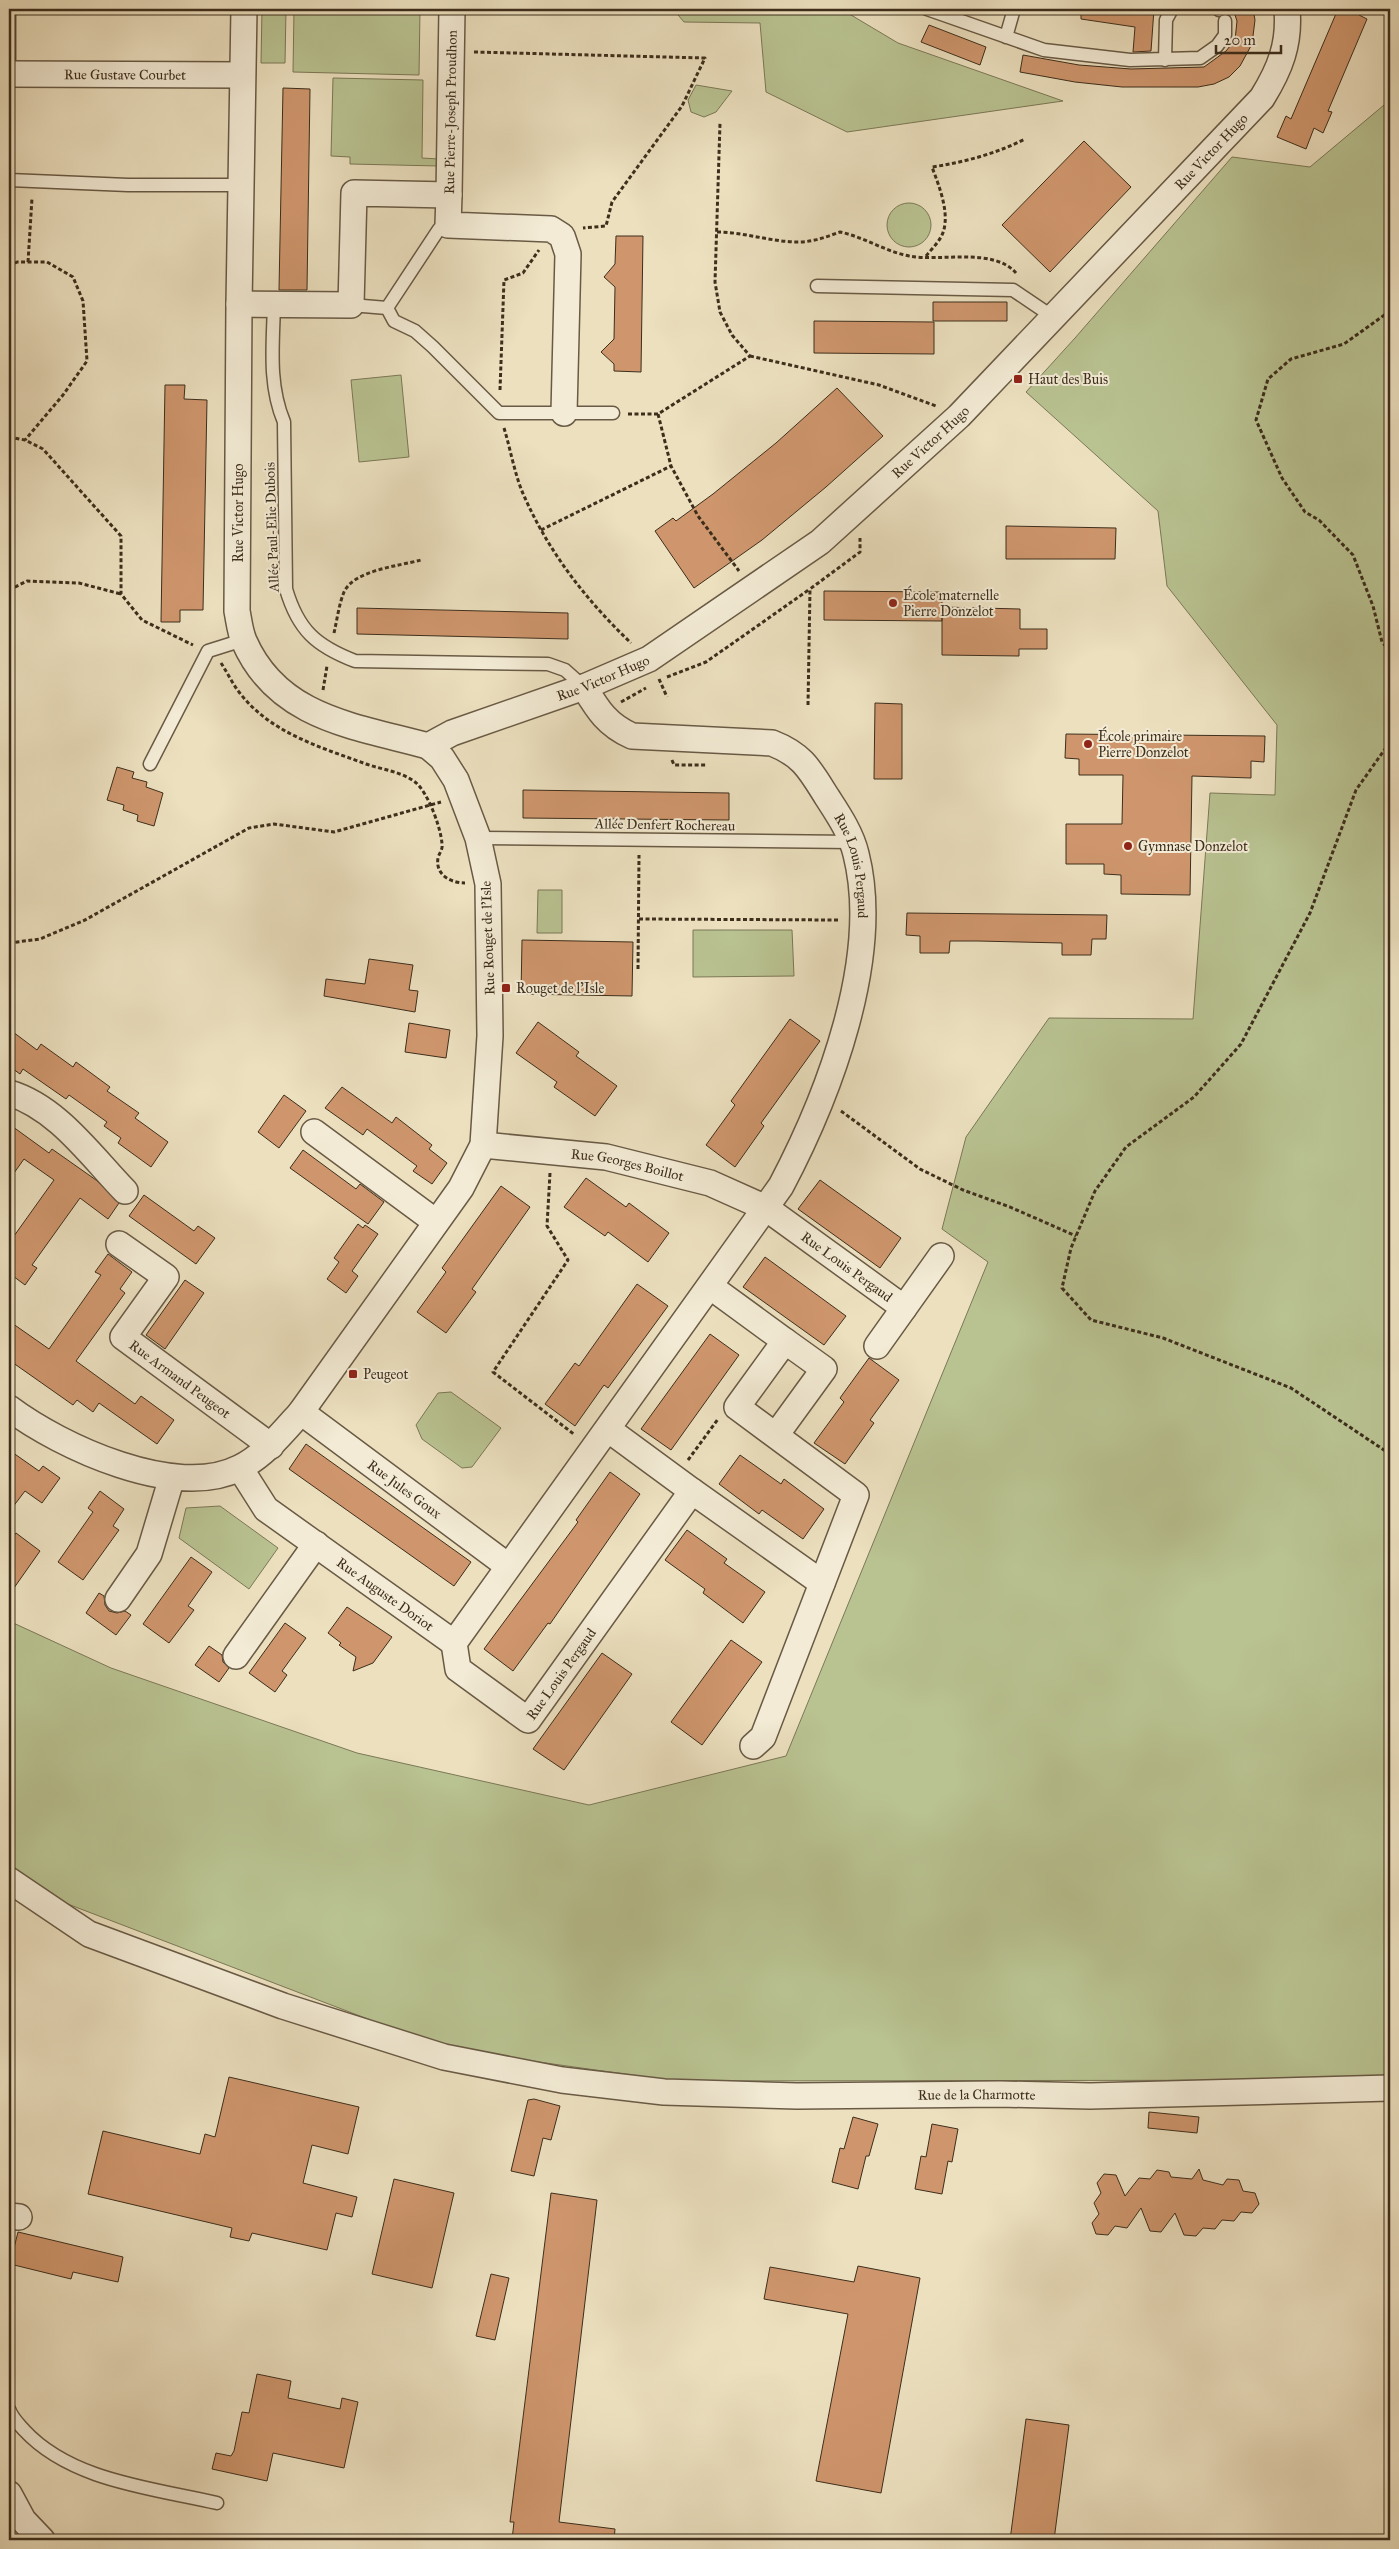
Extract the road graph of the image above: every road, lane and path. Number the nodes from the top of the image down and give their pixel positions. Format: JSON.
{"nodes":[{"id":1,"x":9,"y":9,"type":"edge"},
{"id":2,"x":244,"y":9,"type":"edge"},
{"id":3,"x":452,"y":9,"type":"edge"},
{"id":4,"x":927,"y":9,"type":"edge"},
{"id":5,"x":1014,"y":9,"type":"edge"},
{"id":6,"x":1172,"y":9,"type":"edge"},
{"id":7,"x":1287,"y":9,"type":"edge"},
{"id":8,"x":1221,"y":13,"type":"edge"},
{"id":9,"x":1006,"y":37,"type":"junction"},
{"id":10,"x":1164,"y":60,"type":"junction"},
{"id":11,"x":9,"y":74,"type":"edge"},
{"id":12,"x":242,"y":76,"type":"junction"},
{"id":13,"x":720,"y":124,"type":"dead end"},
{"id":14,"x":1025,"y":139,"type":"dead end"},
{"id":15,"x":9,"y":180,"type":"edge"},
{"id":16,"x":33,"y":181,"type":"junction"},
{"id":17,"x":241,"y":185,"type":"junction"},
{"id":18,"x":449,"y":195,"type":"junction"},
{"id":19,"x":448,"y":225,"type":"junction"},
{"id":20,"x":717,"y":232,"type":"junction"},
{"id":21,"x":926,"y":256,"type":"junction"},
{"id":22,"x":28,"y":262,"type":"junction"},
{"id":23,"x":9,"y":266,"type":"edge"},
{"id":24,"x":817,"y":286,"type":"dead end"},
{"id":25,"x":239,"y":304,"type":"junction"},
{"id":26,"x":274,"y":304,"type":"junction"},
{"id":27,"x":351,"y":306,"type":"junction"},
{"id":28,"x":387,"y":308,"type":"junction"},
{"id":29,"x":1045,"y":311,"type":"junction"},
{"id":30,"x":1390,"y":311,"type":"edge"},
{"id":31,"x":750,"y":356,"type":"junction"},
{"id":32,"x":564,"y":413,"type":"junction"},
{"id":33,"x":613,"y":413,"type":"joint"},
{"id":34,"x":658,"y":414,"type":"junction"},
{"id":35,"x":959,"y":416,"type":"junction"},
{"id":36,"x":9,"y":437,"type":"edge"},
{"id":37,"x":25,"y":440,"type":"junction"},
{"id":38,"x":670,"y":466,"type":"junction"},
{"id":39,"x":541,"y":530,"type":"dead end"},
{"id":40,"x":861,"y":534,"type":"dead end"},
{"id":41,"x":422,"y":560,"type":"dead end"},
{"id":42,"x":752,"y":588,"type":"junction"},
{"id":43,"x":9,"y":590,"type":"edge"},
{"id":44,"x":810,"y":590,"type":"junction"},
{"id":45,"x":121,"y":594,"type":"junction"},
{"id":46,"x":243,"y":640,"type":"junction"},
{"id":47,"x":208,"y":651,"type":"junction"},
{"id":48,"x":1390,"y":651,"type":"edge"},
{"id":49,"x":330,"y":652,"type":"junction"},
{"id":50,"x":584,"y":687,"type":"junction"},
{"id":51,"x":808,"y":705,"type":"dead end"},
{"id":52,"x":601,"y":714,"type":"junction"},
{"id":53,"x":318,"y":715,"type":"junction"},
{"id":54,"x":1390,"y":742,"type":"edge"},
{"id":55,"x":428,"y":746,"type":"junction"},
{"id":56,"x":150,"y":764,"type":"dead end"},
{"id":57,"x":463,"y":797,"type":"junction"},
{"id":58,"x":430,"y":805,"type":"junction"},
{"id":59,"x":478,"y":838,"type":"junction"},
{"id":60,"x":639,"y":840,"type":"junction"},
{"id":61,"x":853,"y":842,"type":"junction"},
{"id":62,"x":488,"y":884,"type":"junction"},
{"id":63,"x":639,"y":919,"type":"junction"},
{"id":64,"x":863,"y":920,"type":"junction"},
{"id":65,"x":9,"y":943,"type":"edge"},
{"id":66,"x":638,"y":969,"type":"dead end"},
{"id":67,"x":9,"y":1093,"type":"edge"},
{"id":68,"x":823,"y":1097,"type":"junction"},
{"id":69,"x":314,"y":1132,"type":"dead end"},
{"id":70,"x":483,"y":1145,"type":"junction"},
{"id":71,"x":551,"y":1152,"type":"junction"},
{"id":72,"x":125,"y":1191,"type":"dead end"},
{"id":73,"x":766,"y":1208,"type":"junction"},
{"id":74,"x":436,"y":1222,"type":"junction"},
{"id":75,"x":1076,"y":1236,"type":"junction"},
{"id":76,"x":119,"y":1244,"type":"dead end"},
{"id":77,"x":941,"y":1256,"type":"dead end"},
{"id":78,"x":711,"y":1287,"type":"junction"},
{"id":79,"x":904,"y":1308,"type":"junction"},
{"id":80,"x":785,"y":1341,"type":"junction"},
{"id":81,"x":877,"y":1346,"type":"dead end"},
{"id":82,"x":737,"y":1406,"type":"junction"},
{"id":83,"x":9,"y":1408,"type":"edge"},
{"id":84,"x":301,"y":1412,"type":"junction"},
{"id":85,"x":776,"y":1435,"type":"junction"},
{"id":86,"x":601,"y":1439,"type":"junction"},
{"id":87,"x":271,"y":1446,"type":"junction"},
{"id":88,"x":1390,"y":1454,"type":"edge"},
{"id":89,"x":240,"y":1468,"type":"junction"},
{"id":90,"x":172,"y":1477,"type":"junction"},
{"id":91,"x":684,"y":1484,"type":"junction"},
{"id":92,"x":316,"y":1544,"type":"junction"},
{"id":93,"x":508,"y":1566,"type":"junction"},
{"id":94,"x":822,"y":1583,"type":"junction"},
{"id":95,"x":118,"y":1600,"type":"dead end"},
{"id":96,"x":454,"y":1643,"type":"junction"},
{"id":97,"x":236,"y":1656,"type":"dead end"},
{"id":98,"x":753,"y":1746,"type":"dead end"},
{"id":99,"x":9,"y":1880,"type":"edge"},
{"id":100,"x":1390,"y":2088,"type":"edge"},
{"id":101,"x":9,"y":2409,"type":"edge"},
{"id":102,"x":9,"y":2494,"type":"edge"},
{"id":103,"x":217,"y":2503,"type":"dead end"},
{"id":104,"x":42,"y":2540,"type":"edge"}],
"edges":[{"from":1,"to":11,"type":"lane"},
{"from":2,"to":12,"type":"street","name":"Rue Victor Hugo"},
{"from":3,"to":18,"type":"street","name":"Rue Pierre-Joseph Proudhon"},
{"from":4,"to":9,"type":"lane"},
{"from":5,"to":9,"type":"lane"},
{"from":6,"to":10,"type":"lane"},
{"from":7,"to":29,"type":"street","name":"Rue Victor Hugo"},
{"from":8,"to":10,"type":"lane"},
{"from":9,"to":10,"type":"lane"},
{"from":11,"to":12,"type":"street","name":"Rue Gustave Courbet"},
{"from":12,"to":17,"type":"street","name":"Rue Victor Hugo"},
{"from":13,"to":20,"type":"path"},
{"from":14,"to":21,"type":"path"},
{"from":15,"to":16,"type":"lane"},
{"from":16,"to":17,"type":"lane"},
{"from":16,"to":22,"type":"path"},
{"from":17,"to":25,"type":"street","name":"Rue Victor Hugo"},
{"from":18,"to":19,"type":"street"},
{"from":18,"to":27,"type":"street","name":"Rue Pierre-Joseph Proudhon"},
{"from":19,"to":28,"type":"lane"},
{"from":19,"to":32,"type":"street"},
{"from":20,"to":21,"type":"path"},
{"from":20,"to":31,"type":"path"},
{"from":21,"to":29,"type":"path"},
{"from":22,"to":23,"type":"path"},
{"from":22,"to":37,"type":"path"},
{"from":24,"to":29,"type":"lane"},
{"from":25,"to":26,"type":"street"},
{"from":25,"to":46,"type":"street","name":"Rue Victor Hugo"},
{"from":26,"to":27,"type":"street"},
{"from":26,"to":49,"type":"lane","name":"Allée Paul-Elie Dubois"},
{"from":27,"to":28,"type":"lane"},
{"from":28,"to":32,"type":"lane"},
{"from":29,"to":35,"type":"street","name":"Rue Victor Hugo"},
{"from":30,"to":48,"type":"path"},
{"from":31,"to":34,"type":"path"},
{"from":31,"to":35,"type":"path"},
{"from":32,"to":33,"type":"lane"},
{"from":33,"to":34,"type":"path"},
{"from":34,"to":38,"type":"path"},
{"from":35,"to":42,"type":"street","name":"Rue Victor Hugo"},
{"from":36,"to":37,"type":"path"},
{"from":37,"to":45,"type":"path"},
{"from":38,"to":39,"type":"path"},
{"from":38,"to":42,"type":"path"},
{"from":40,"to":44,"type":"path"},
{"from":41,"to":49,"type":"path"},
{"from":42,"to":50,"type":"street","name":"Rue Victor Hugo"},
{"from":43,"to":45,"type":"path"},
{"from":44,"to":51,"type":"path"},
{"from":44,"to":52,"type":"path"},
{"from":45,"to":47,"type":"path"},
{"from":46,"to":47,"type":"lane"},
{"from":46,"to":53,"type":"street","name":"Rue Victor Hugo"},
{"from":47,"to":56,"type":"lane"},
{"from":47,"to":58,"type":"path"},
{"from":49,"to":50,"type":"lane","name":"Allée Paul-Elie Dubois"},
{"from":49,"to":53,"type":"path"},
{"from":50,"to":52,"type":"street","name":"Rue Louis Pergaud"},
{"from":50,"to":55,"type":"street","name":"Rue Victor Hugo"},
{"from":52,"to":61,"type":"street","name":"Rue Louis Pergaud"},
{"from":53,"to":55,"type":"street","name":"Rue Victor Hugo"},
{"from":54,"to":75,"type":"path"},
{"from":55,"to":57,"type":"street","name":"Rue Rouget de l'Isle"},
{"from":57,"to":58,"type":"path"},
{"from":57,"to":59,"type":"street","name":"Rue Rouget de l'Isle"},
{"from":58,"to":62,"type":"path"},
{"from":58,"to":65,"type":"path"},
{"from":59,"to":60,"type":"lane","name":"Allée Denfert Rochereau"},
{"from":59,"to":62,"type":"street","name":"Rue Rouget de l'Isle"},
{"from":60,"to":61,"type":"lane","name":"Allée Denfert Rochereau"},
{"from":60,"to":63,"type":"path"},
{"from":61,"to":64,"type":"street","name":"Rue Louis Pergaud"},
{"from":62,"to":70,"type":"street","name":"Rue Rouget de l'Isle"},
{"from":63,"to":64,"type":"path"},
{"from":63,"to":66,"type":"path"},
{"from":64,"to":68,"type":"street","name":"Rue Louis Pergaud"},
{"from":67,"to":72,"type":"street"},
{"from":68,"to":73,"type":"street","name":"Rue Louis Pergaud"},
{"from":68,"to":75,"type":"path"},
{"from":69,"to":74,"type":"street"},
{"from":70,"to":71,"type":"street","name":"Rue Georges Boillot"},
{"from":70,"to":74,"type":"street"},
{"from":71,"to":73,"type":"street","name":"Rue Georges Boillot"},
{"from":71,"to":86,"type":"path"},
{"from":73,"to":78,"type":"street","name":"Rue Louis Pergaud"},
{"from":73,"to":79,"type":"street","name":"Rue Louis Pergaud"},
{"from":74,"to":84,"type":"street"},
{"from":75,"to":88,"type":"path"},
{"from":76,"to":87,"type":"street","name":"Rue Armand Peugeot"},
{"from":77,"to":79,"type":"street","name":"Rue Louis Pergaud"},
{"from":78,"to":80,"type":"street"},
{"from":78,"to":86,"type":"street","name":"Rue Louis Pergaud"},
{"from":79,"to":81,"type":"street","name":"Rue Louis Pergaud"},
{"from":80,"to":82,"type":"street"},
{"from":80,"to":85,"type":"street"},
{"from":82,"to":85,"type":"street"},
{"from":82,"to":91,"type":"path"},
{"from":83,"to":90,"type":"street"},
{"from":84,"to":87,"type":"street"},
{"from":84,"to":93,"type":"street","name":"Rue Jules Goux"},
{"from":85,"to":94,"type":"street"},
{"from":86,"to":91,"type":"street"},
{"from":86,"to":93,"type":"street","name":"Rue Louis Pergaud"},
{"from":87,"to":89,"type":"street"},
{"from":89,"to":90,"type":"street"},
{"from":89,"to":92,"type":"street","name":"Rue Auguste Doriot"},
{"from":90,"to":95,"type":"street"},
{"from":91,"to":94,"type":"street"},
{"from":91,"to":96,"type":"street","name":"Rue Louis Pergaud"},
{"from":92,"to":96,"type":"street","name":"Rue Auguste Doriot"},
{"from":92,"to":97,"type":"street"},
{"from":93,"to":96,"type":"street","name":"Rue Louis Pergaud"},
{"from":94,"to":98,"type":"street"},
{"from":99,"to":100,"type":"street","name":"Rue de la Charmotte"},
{"from":101,"to":103,"type":"lane"},
{"from":102,"to":104,"type":"street"}]}
